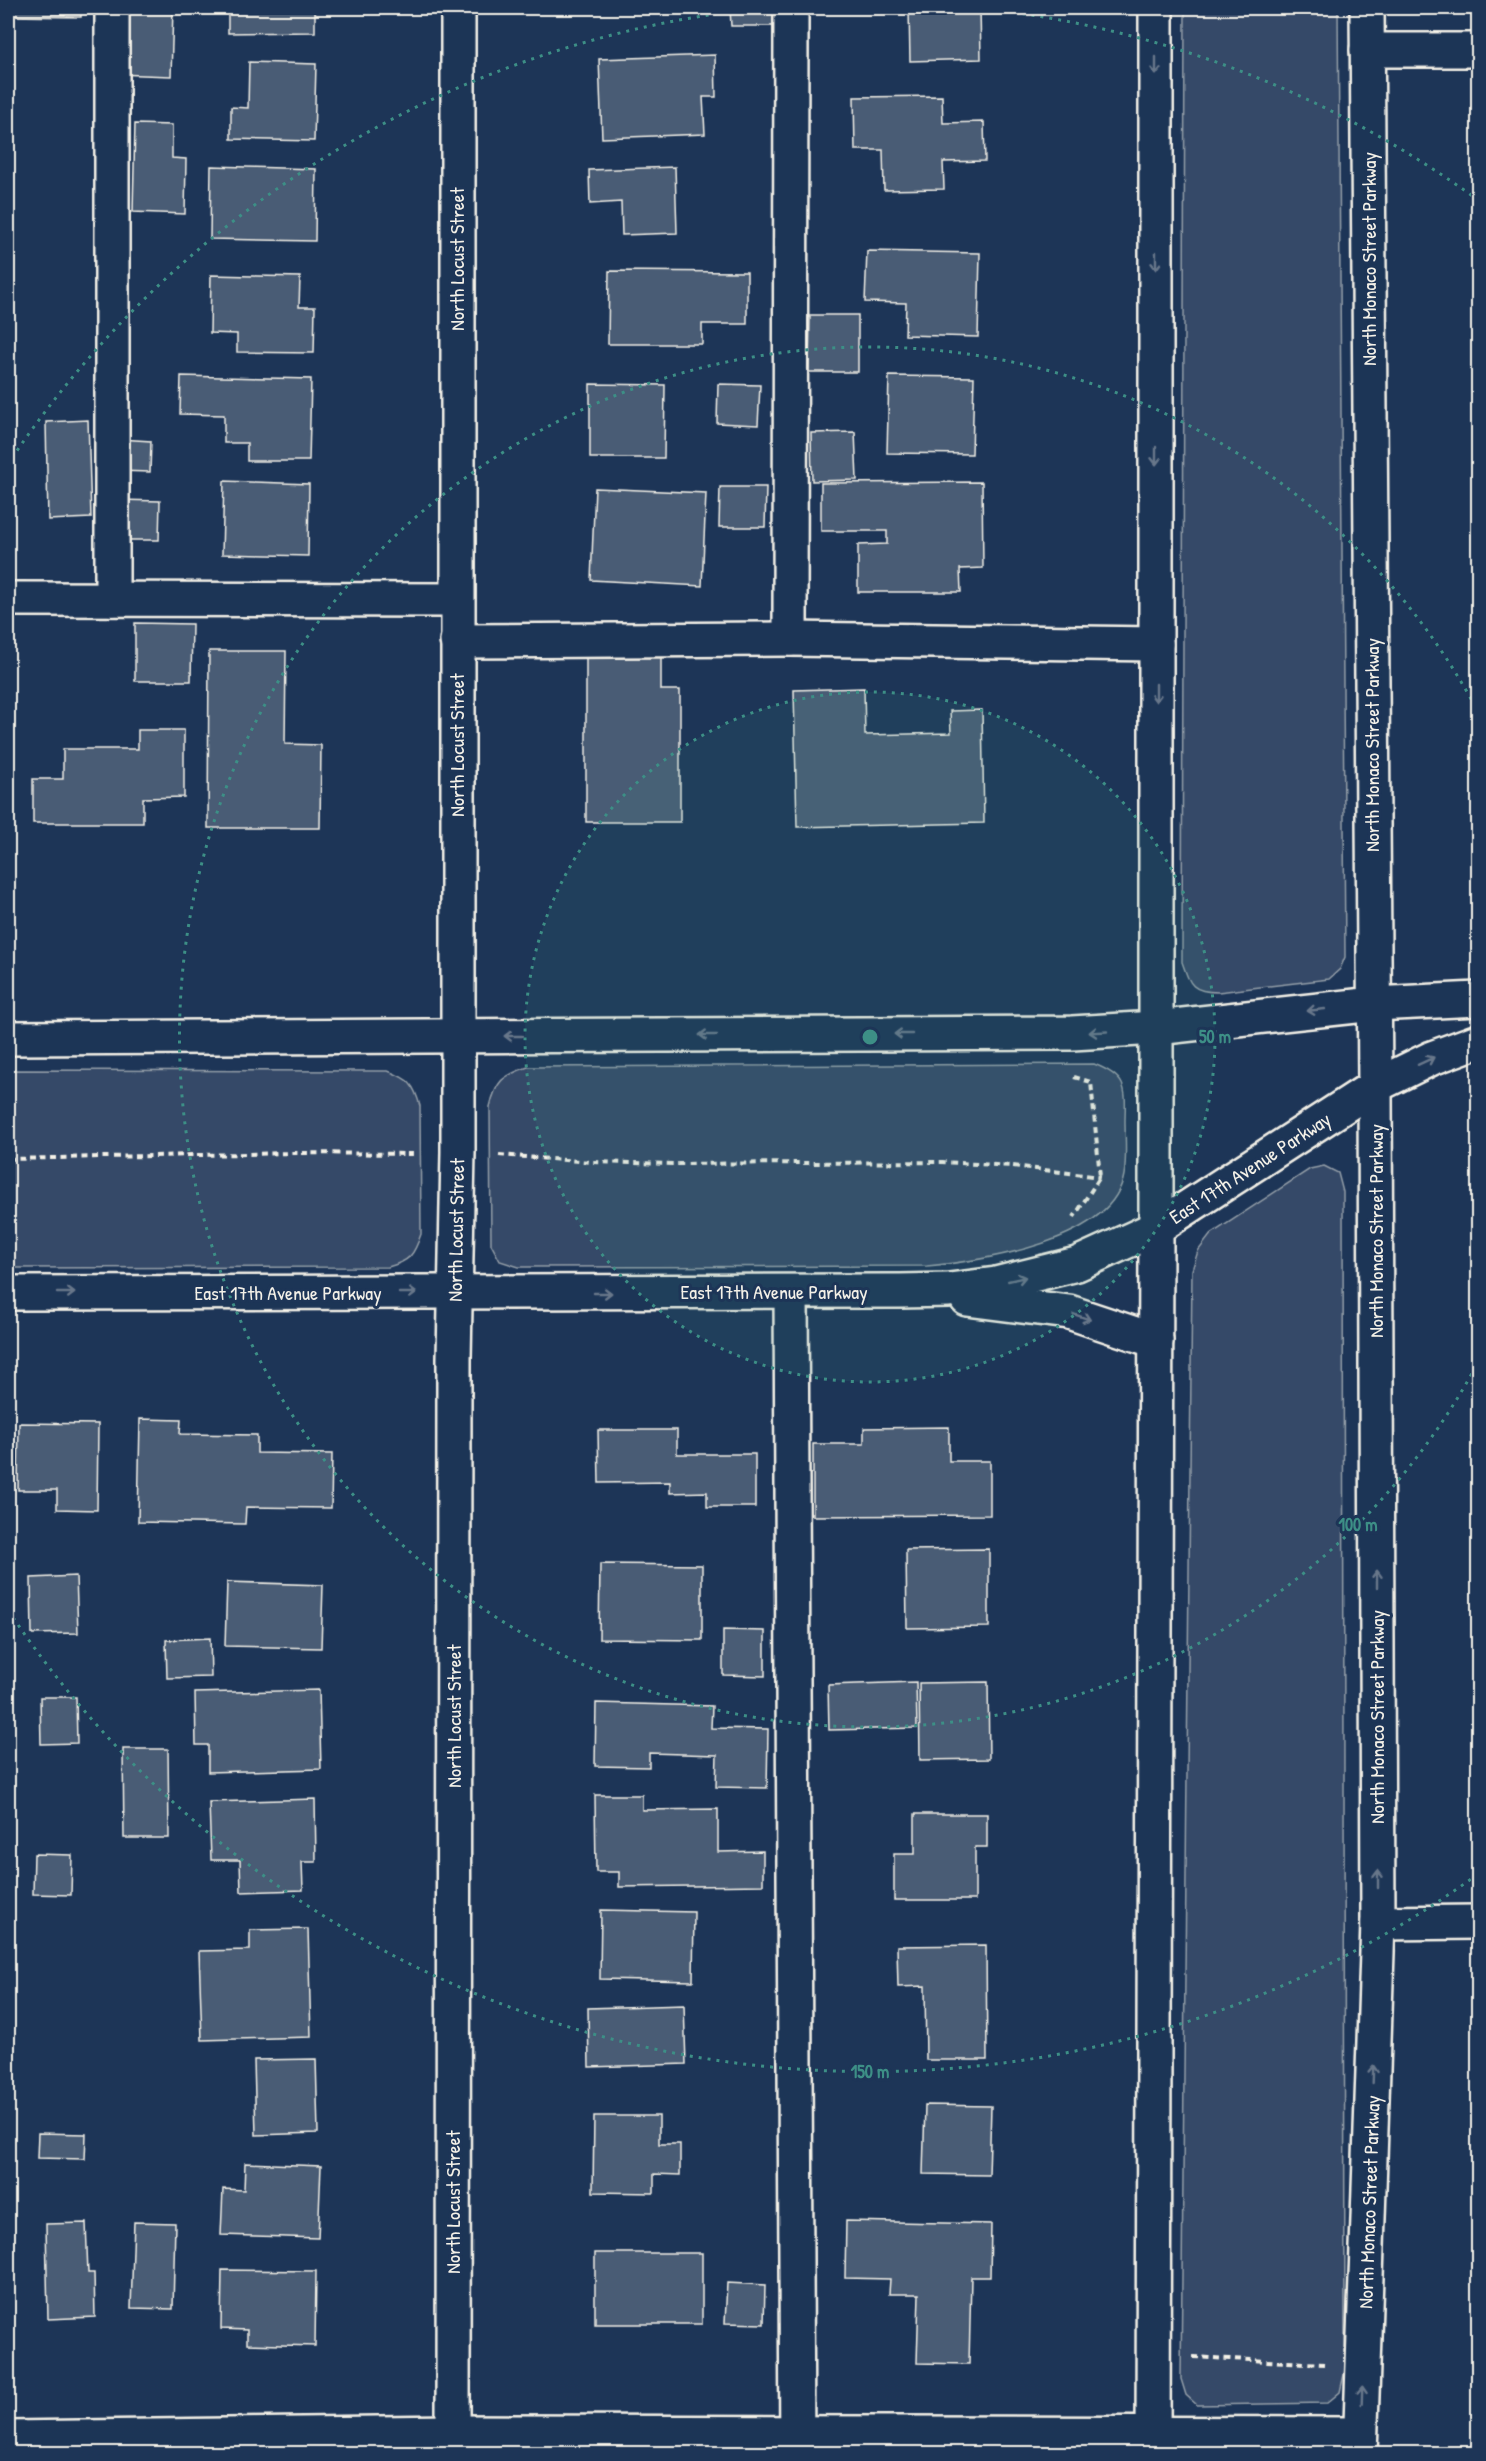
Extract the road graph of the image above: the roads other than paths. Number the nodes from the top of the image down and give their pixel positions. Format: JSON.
{"nodes":[{"id":1,"x":112,"y":8,"type":"edge"},
{"id":2,"x":458,"y":8,"type":"edge"},
{"id":3,"x":791,"y":8,"type":"edge"},
{"id":4,"x":1156,"y":8,"type":"edge"},
{"id":5,"x":1367,"y":8,"type":"edge"},
{"id":6,"x":1367,"y":50,"type":"junction"},
{"id":7,"x":1479,"y":50,"type":"edge"},
{"id":8,"x":112,"y":598,"type":"junction"},
{"id":9,"x":8,"y":599,"type":"edge"},
{"id":10,"x":457,"y":600,"type":"junction"},
{"id":11,"x":790,"y":639,"type":"junction"},
{"id":12,"x":457,"y":641,"type":"junction"},
{"id":13,"x":1156,"y":644,"type":"junction"},
{"id":14,"x":1479,"y":999,"type":"edge"},
{"id":15,"x":1374,"y":1004,"type":"junction"},
{"id":16,"x":1156,"y":1028,"type":"junction"},
{"id":17,"x":457,"y":1037,"type":"junction"},
{"id":18,"x":8,"y":1038,"type":"edge"},
{"id":19,"x":1479,"y":1041,"type":"edge"},
{"id":20,"x":1375,"y":1086,"type":"junction"},
{"id":21,"x":1156,"y":1228,"type":"junction"},
{"id":22,"x":900,"y":1291,"type":"junction"},
{"id":23,"x":791,"y":1292,"type":"junction"},
{"id":24,"x":8,"y":1293,"type":"edge"},
{"id":25,"x":456,"y":1293,"type":"junction"},
{"id":26,"x":1156,"y":1341,"type":"junction"},
{"id":27,"x":1479,"y":1922,"type":"edge"},
{"id":28,"x":1378,"y":1923,"type":"junction"},
{"id":29,"x":8,"y":2438,"type":"edge"},
{"id":30,"x":453,"y":2443,"type":"edge"},
{"id":31,"x":1153,"y":2443,"type":"edge"},
{"id":32,"x":796,"y":2444,"type":"edge"},
{"id":33,"x":1360,"y":2444,"type":"edge"},
{"id":34,"x":112,"y":2445,"type":"edge"}],
"edges":[{"from":1,"to":8,"type":"main road"},
{"from":2,"to":10,"type":"main road","name":"North Locust Street"},
{"from":3,"to":11,"type":"main road"},
{"from":4,"to":13,"type":"main road","one_way":true},
{"from":5,"to":6,"type":"main road","name":"North Monaco Street Parkway"},
{"from":6,"to":7,"type":"main road"},
{"from":6,"to":15,"type":"main road","name":"North Monaco Street Parkway"},
{"from":8,"to":9,"type":"main road"},
{"from":8,"to":10,"type":"main road"},
{"from":10,"to":12,"type":"main road","name":"North Locust Street"},
{"from":11,"to":12,"type":"main road"},
{"from":11,"to":13,"type":"main road"},
{"from":12,"to":17,"type":"main road","name":"North Locust Street"},
{"from":13,"to":16,"type":"main road","one_way":true},
{"from":14,"to":15,"type":"main road"},
{"from":15,"to":16,"type":"main road","one_way":true},
{"from":15,"to":20,"type":"main road","name":"North Monaco Street Parkway"},
{"from":16,"to":17,"type":"main road","one_way":true},
{"from":16,"to":21,"type":"main road"},
{"from":17,"to":18,"type":"main road"},
{"from":17,"to":25,"type":"main road","name":"North Locust Street"},
{"from":20,"to":19,"type":"main road","name":"East 17th Avenue Parkway","one_way":true},
{"from":20,"to":21,"type":"main road","name":"East 17th Avenue Parkway"},
{"from":28,"to":20,"type":"main road","name":"North Monaco Street Parkway","one_way":true},
{"from":22,"to":21,"type":"main road","name":"East 17th Avenue Parkway","one_way":true},
{"from":21,"to":26,"type":"main road"},
{"from":22,"to":23,"type":"main road","name":"East 17th Avenue Parkway"},
{"from":22,"to":26,"type":"main road","one_way":true},
{"from":25,"to":23,"type":"main road","name":"East 17th Avenue Parkway","one_way":true},
{"from":23,"to":32,"type":"main road"},
{"from":24,"to":25,"type":"main road","name":"East 17th Avenue Parkway","one_way":true},
{"from":25,"to":30,"type":"main road","name":"North Locust Street"},
{"from":26,"to":31,"type":"main road"},
{"from":27,"to":28,"type":"main road"},
{"from":33,"to":28,"type":"main road","name":"North Monaco Street Parkway","one_way":true},
{"from":29,"to":34,"type":"main road"},
{"from":30,"to":32,"type":"main road"},
{"from":30,"to":34,"type":"main road"},
{"from":31,"to":32,"type":"main road"},
{"from":31,"to":33,"type":"main road"}]}
